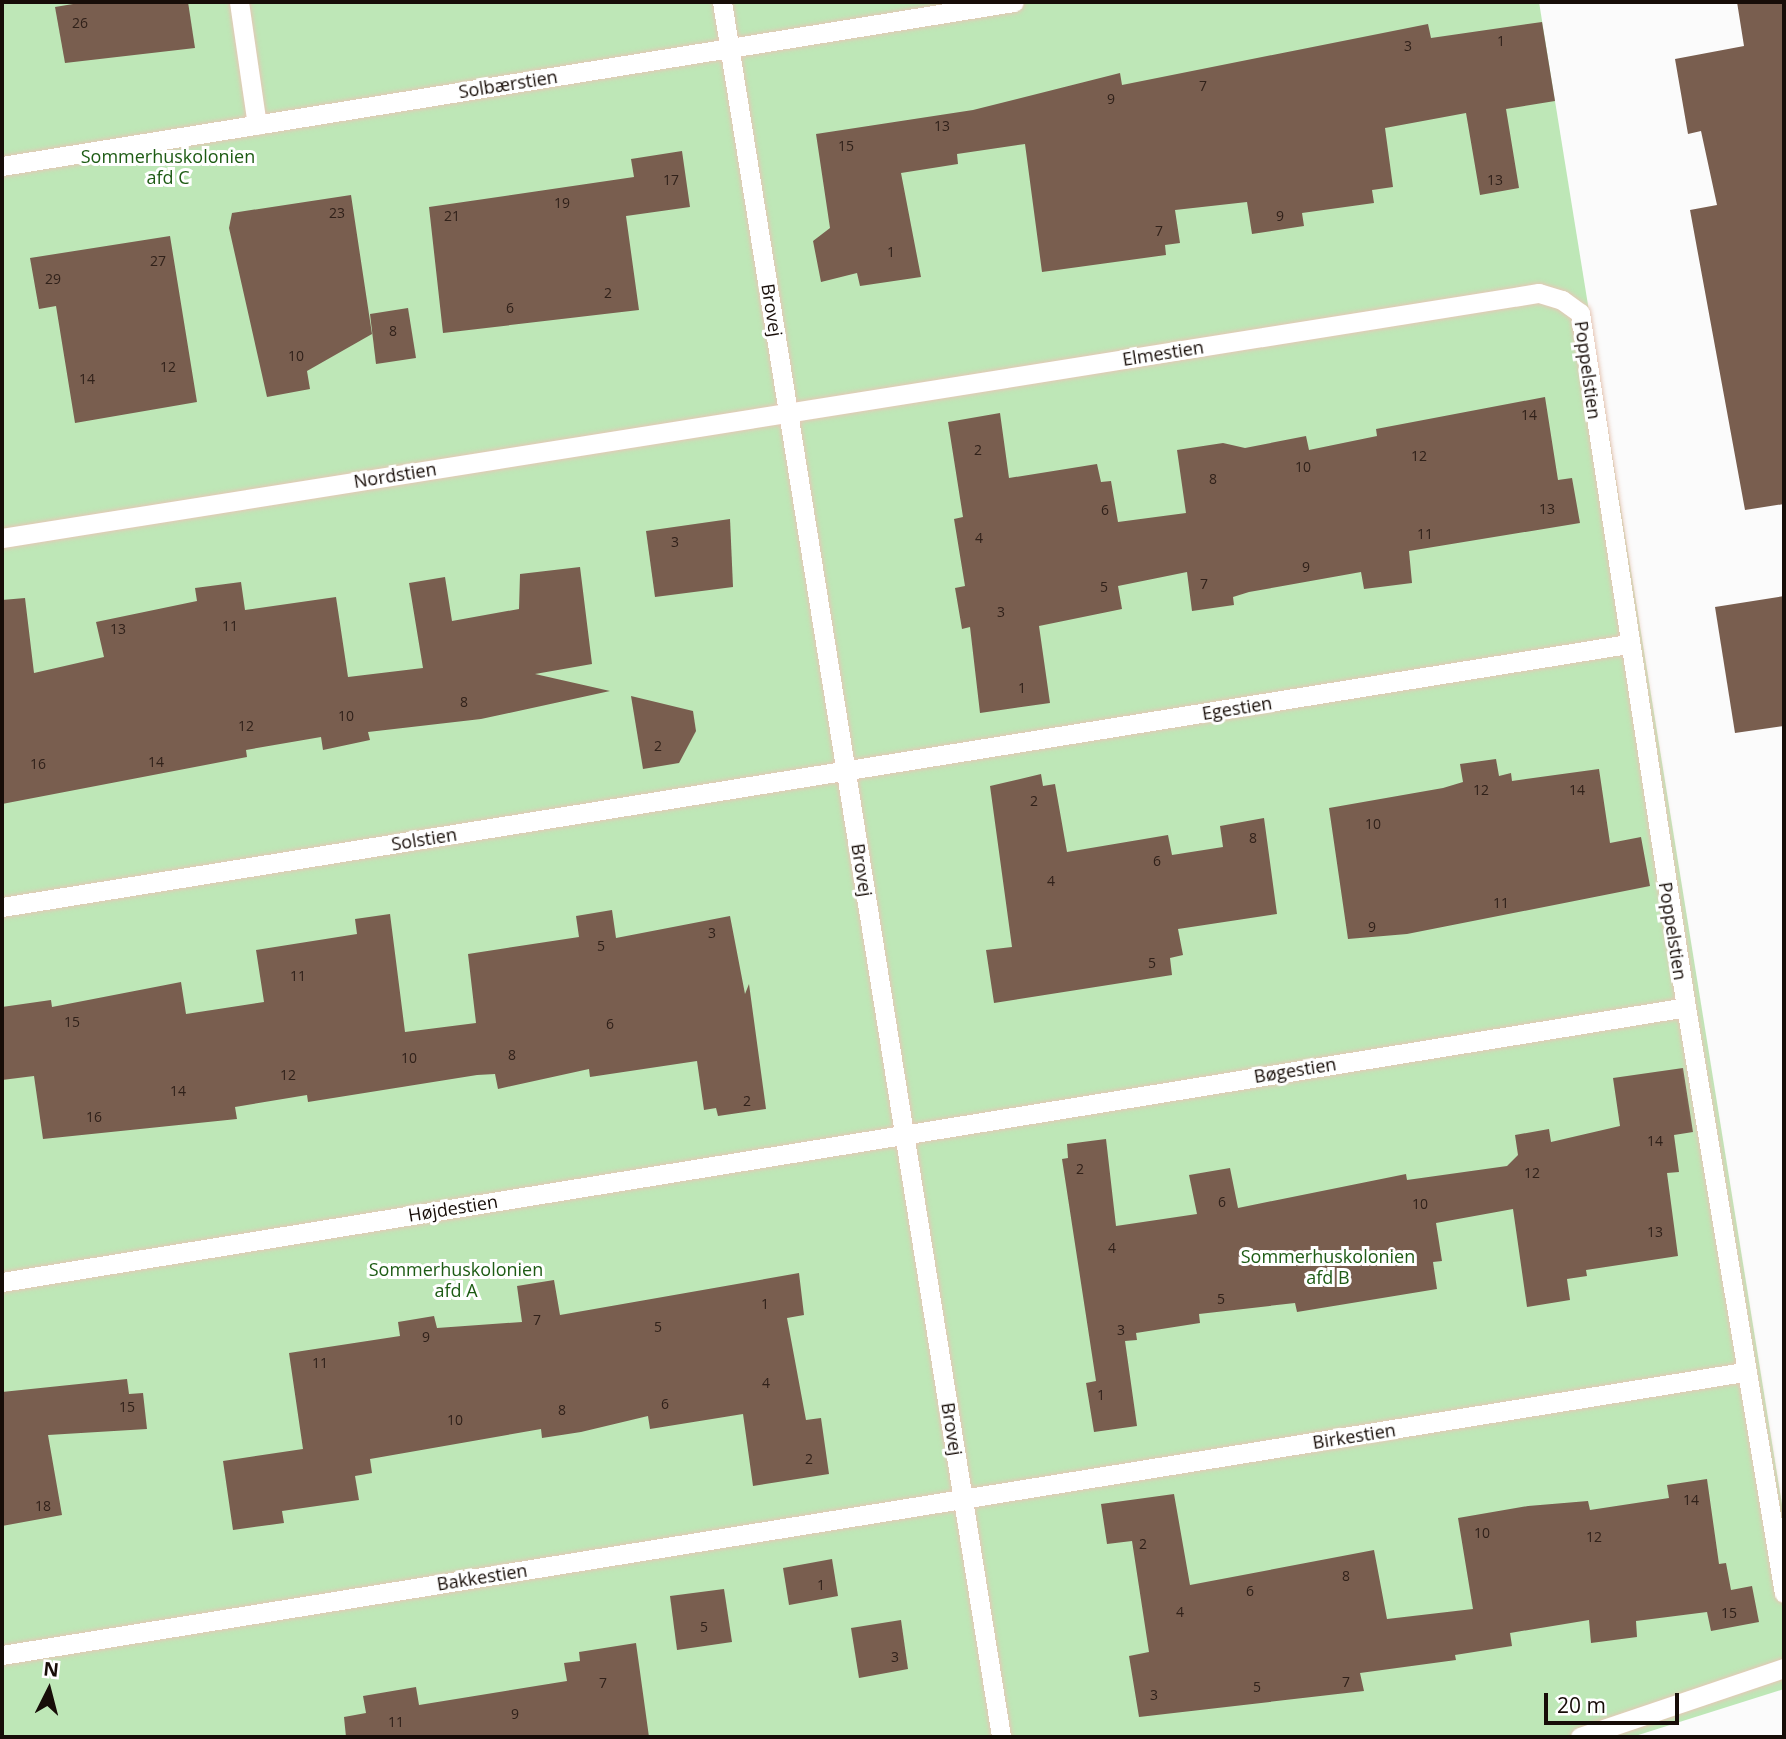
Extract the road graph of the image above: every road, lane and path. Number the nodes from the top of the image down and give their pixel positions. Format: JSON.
{"nodes":[{"id":1,"x":239,"y":2,"type":"edge"},
{"id":2,"x":722,"y":2,"type":"edge"},
{"id":3,"x":1014,"y":2,"type":"edge"},
{"id":4,"x":730,"y":48,"type":"junction"},
{"id":5,"x":257,"y":125,"type":"junction"},
{"id":6,"x":2,"y":166,"type":"edge"},
{"id":7,"x":1539,"y":293,"type":"joint"},
{"id":8,"x":788,"y":412,"type":"junction"},
{"id":9,"x":2,"y":538,"type":"edge"},
{"id":10,"x":1628,"y":645,"type":"junction"},
{"id":11,"x":846,"y":771,"type":"junction"},
{"id":12,"x":2,"y":907,"type":"edge"},
{"id":13,"x":1686,"y":1007,"type":"junction"},
{"id":14,"x":904,"y":1133,"type":"junction"},
{"id":15,"x":2,"y":1282,"type":"edge"},
{"id":16,"x":1744,"y":1372,"type":"junction"},
{"id":17,"x":963,"y":1499,"type":"junction"},
{"id":18,"x":1784,"y":1593,"type":"edge"},
{"id":19,"x":2,"y":1655,"type":"edge"},
{"id":20,"x":1784,"y":1668,"type":"edge"},
{"id":21,"x":1001,"y":1737,"type":"edge"},
{"id":22,"x":1580,"y":1737,"type":"edge"}],
"edges":[{"from":1,"to":5,"type":"lane"},
{"from":2,"to":4,"type":"lane","name":"Brovej"},
{"from":3,"to":4,"type":"lane","name":"Solbærstien"},
{"from":4,"to":5,"type":"lane","name":"Solbærstien"},
{"from":4,"to":8,"type":"lane","name":"Brovej"},
{"from":5,"to":6,"type":"lane","name":"Solbærstien"},
{"from":7,"to":8,"type":"lane","name":"Elmestien"},
{"from":7,"to":10,"type":"lane","name":"Poppelstien"},
{"from":8,"to":9,"type":"lane","name":"Nordstien"},
{"from":8,"to":11,"type":"lane","name":"Brovej"},
{"from":10,"to":11,"type":"lane","name":"Egestien"},
{"from":10,"to":13,"type":"lane","name":"Poppelstien"},
{"from":11,"to":12,"type":"lane","name":"Solstien"},
{"from":11,"to":14,"type":"lane","name":"Brovej"},
{"from":13,"to":14,"type":"lane","name":"Bøgestien"},
{"from":13,"to":16,"type":"lane","name":"Poppelstien"},
{"from":14,"to":15,"type":"lane","name":"Højdestien"},
{"from":14,"to":17,"type":"lane","name":"Brovej"},
{"from":16,"to":17,"type":"lane","name":"Birkestien"},
{"from":16,"to":18,"type":"lane","name":"Poppelstien"},
{"from":17,"to":19,"type":"lane","name":"Bakkestien"},
{"from":17,"to":21,"type":"lane","name":"Brovej"},
{"from":20,"to":22,"type":"lane"}]}
